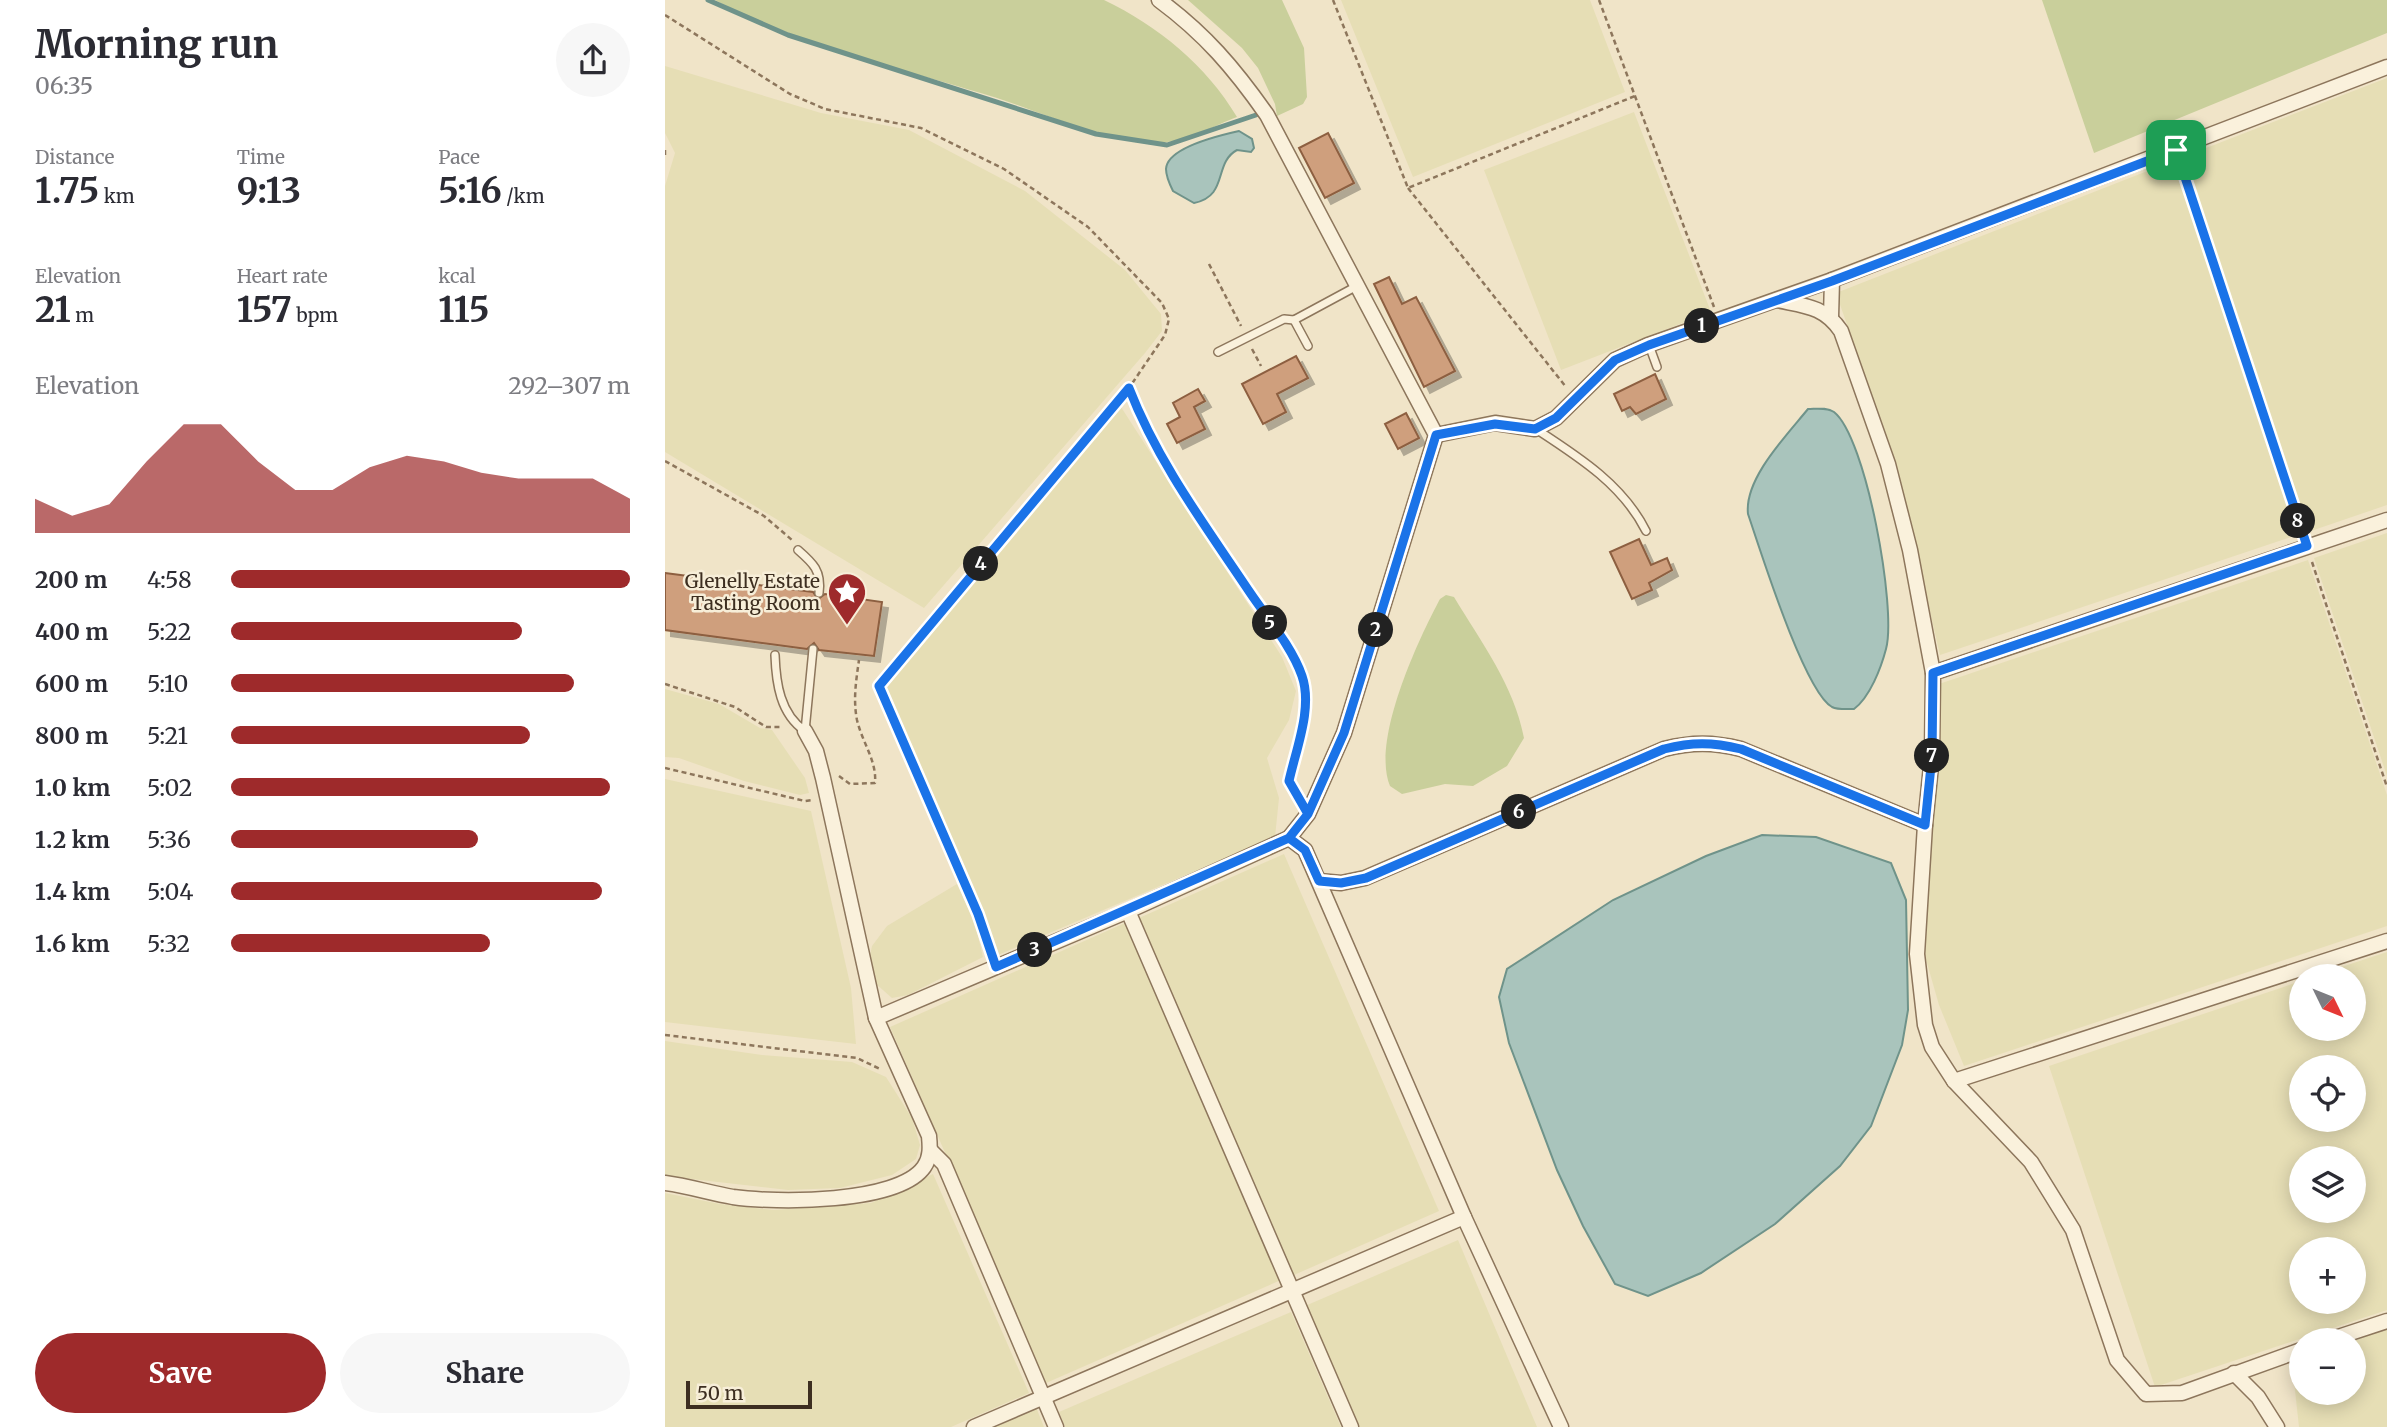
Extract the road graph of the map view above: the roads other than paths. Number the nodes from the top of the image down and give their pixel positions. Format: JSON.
{"nodes":[{"id":1,"x":1159,"y":0,"type":"edge"},
{"id":2,"x":2387,"y":67,"type":"edge"},
{"id":3,"x":1832,"y":281,"type":"junction"},
{"id":4,"x":1357,"y":285,"type":"junction"},
{"id":5,"x":1776,"y":299,"type":"junction"},
{"id":6,"x":1831,"y":317,"type":"junction"},
{"id":7,"x":1294,"y":320,"type":"junction"},
{"id":8,"x":1649,"y":345,"type":"junction"},
{"id":9,"x":1308,"y":346,"type":"dead end"},
{"id":10,"x":1218,"y":352,"type":"dead end"},
{"id":11,"x":1657,"y":367,"type":"dead end"},
{"id":12,"x":1535,"y":429,"type":"junction"},
{"id":13,"x":1436,"y":435,"type":"junction"},
{"id":14,"x":2387,"y":520,"type":"edge"},
{"id":15,"x":1646,"y":531,"type":"dead end"},
{"id":16,"x":797,"y":550,"type":"road end"},
{"id":17,"x":819,"y":593,"type":"dead end"},
{"id":18,"x":813,"y":649,"type":"dead end"},
{"id":19,"x":775,"y":655,"type":"dead end"},
{"id":20,"x":1933,"y":673,"type":"junction"},
{"id":21,"x":799,"y":727,"type":"junction"},
{"id":22,"x":1925,"y":825,"type":"junction"},
{"id":23,"x":1289,"y":838,"type":"junction"},
{"id":24,"x":1319,"y":881,"type":"junction"},
{"id":25,"x":1128,"y":911,"type":"junction"},
{"id":26,"x":2387,"y":942,"type":"edge"},
{"id":27,"x":876,"y":1018,"type":"junction"},
{"id":28,"x":1954,"y":1081,"type":"junction"},
{"id":29,"x":930,"y":1151,"type":"junction"},
{"id":30,"x":665,"y":1183,"type":"edge"},
{"id":31,"x":1464,"y":1217,"type":"junction"},
{"id":32,"x":1292,"y":1293,"type":"junction"},
{"id":33,"x":2387,"y":1321,"type":"edge"},
{"id":34,"x":2366,"y":1328,"type":"edge"},
{"id":35,"x":2289,"y":1354,"type":"edge"},
{"id":36,"x":2234,"y":1373,"type":"junction"},
{"id":37,"x":1044,"y":1397,"type":"junction"},
{"id":38,"x":974,"y":1427,"type":"edge"},
{"id":39,"x":1056,"y":1427,"type":"edge"},
{"id":40,"x":1351,"y":1427,"type":"edge"},
{"id":41,"x":1561,"y":1427,"type":"edge"},
{"id":42,"x":2277,"y":1427,"type":"edge"}],
"edges":[{"from":1,"to":4,"type":"street"},
{"from":2,"to":3,"type":"street"},
{"from":3,"to":5,"type":"street"},
{"from":3,"to":6,"type":"street"},
{"from":4,"to":7,"type":"lane"},
{"from":4,"to":13,"type":"street"},
{"from":5,"to":6,"type":"street"},
{"from":5,"to":8,"type":"street"},
{"from":6,"to":20,"type":"street"},
{"from":7,"to":9,"type":"lane"},
{"from":7,"to":10,"type":"lane"},
{"from":8,"to":11,"type":"lane"},
{"from":8,"to":12,"type":"street"},
{"from":12,"to":13,"type":"street"},
{"from":12,"to":15,"type":"lane"},
{"from":13,"to":23,"type":"street"},
{"from":14,"to":20,"type":"street"},
{"from":16,"to":17,"type":"lane"},
{"from":18,"to":21,"type":"lane"},
{"from":19,"to":21,"type":"lane"},
{"from":20,"to":22,"type":"street"},
{"from":21,"to":27,"type":"street"},
{"from":22,"to":24,"type":"street"},
{"from":22,"to":28,"type":"street"},
{"from":23,"to":24,"type":"street"},
{"from":23,"to":25,"type":"street"},
{"from":24,"to":31,"type":"street"},
{"from":25,"to":27,"type":"street"},
{"from":25,"to":32,"type":"street"},
{"from":26,"to":28,"type":"street"},
{"from":27,"to":29,"type":"street"},
{"from":28,"to":36,"type":"street"},
{"from":29,"to":30,"type":"street"},
{"from":29,"to":37,"type":"street"},
{"from":31,"to":32,"type":"street"},
{"from":31,"to":41,"type":"street"},
{"from":32,"to":37,"type":"street"},
{"from":32,"to":40,"type":"street"},
{"from":33,"to":34,"type":"street"},
{"from":35,"to":36,"type":"street"},
{"from":36,"to":42,"type":"street"},
{"from":37,"to":38,"type":"street"},
{"from":37,"to":39,"type":"street"}]}
